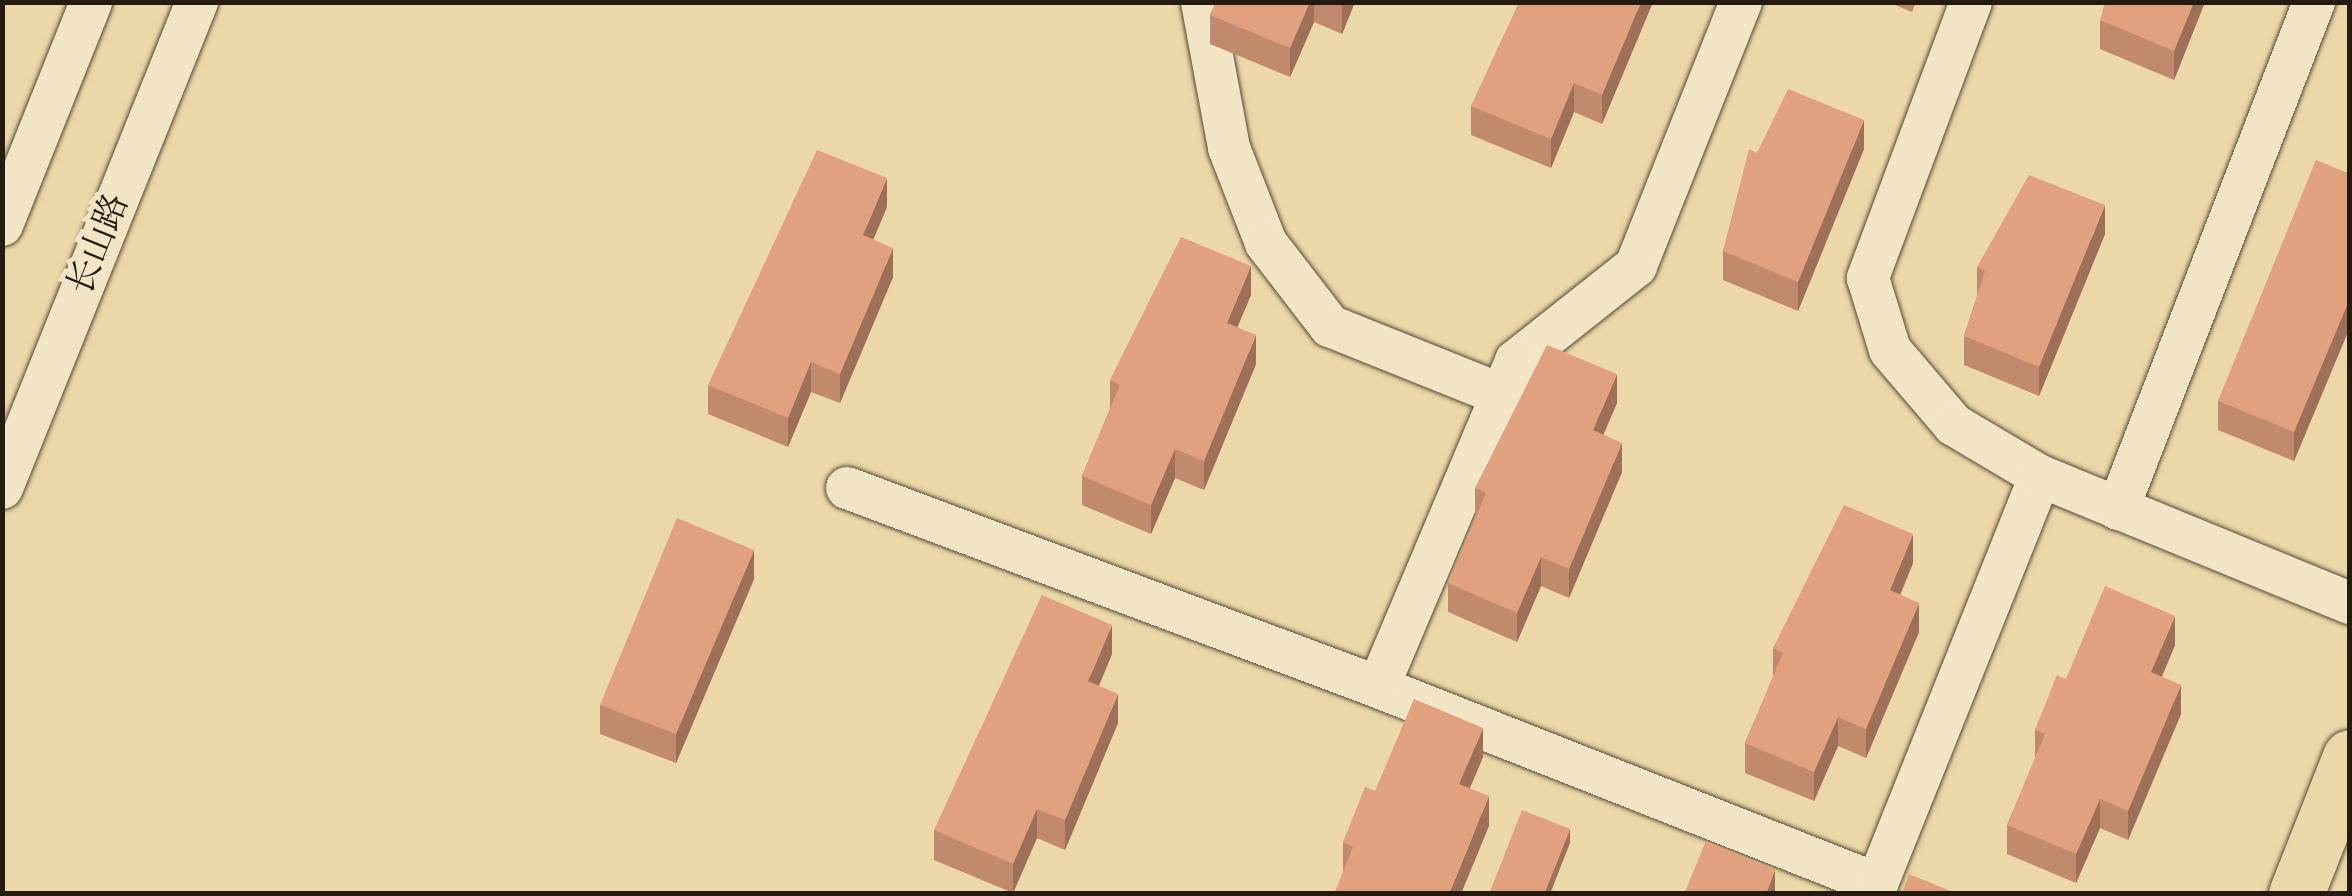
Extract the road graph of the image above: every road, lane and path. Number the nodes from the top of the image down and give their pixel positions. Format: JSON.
{"nodes":[{"id":1,"x":91,"y":2,"type":"edge"},
{"id":2,"x":197,"y":2,"type":"edge"},
{"id":3,"x":1202,"y":2,"type":"edge"},
{"id":4,"x":1741,"y":2,"type":"edge"},
{"id":5,"x":1971,"y":2,"type":"edge"},
{"id":6,"x":2314,"y":2,"type":"edge"},
{"id":7,"x":2,"y":224,"type":"edge"},
{"id":8,"x":1502,"y":395,"type":"junction"},
{"id":9,"x":2040,"y":476,"type":"junction"},
{"id":10,"x":2,"y":488,"type":"edge"},
{"id":11,"x":847,"y":488,"type":"dead end"},
{"id":12,"x":2118,"y":509,"type":"junction"},
{"id":13,"x":2350,"y":603,"type":"edge"},
{"id":14,"x":1378,"y":687,"type":"junction"},
{"id":15,"x":2350,"y":757,"type":"edge"},
{"id":16,"x":2296,"y":894,"type":"edge"}],
"edges":[{"from":1,"to":7,"type":"street"},
{"from":2,"to":10,"type":"street","name":"长山路"},
{"from":3,"to":8,"type":"street"},
{"from":4,"to":8,"type":"street"},
{"from":5,"to":9,"type":"street"},
{"from":6,"to":12,"type":"street"},
{"from":8,"to":14,"type":"street"},
{"from":9,"to":12,"type":"street"},
{"from":9,"to":14,"type":"street"},
{"from":11,"to":14,"type":"street"},
{"from":12,"to":13,"type":"street"},
{"from":15,"to":16,"type":"main road"}]}
